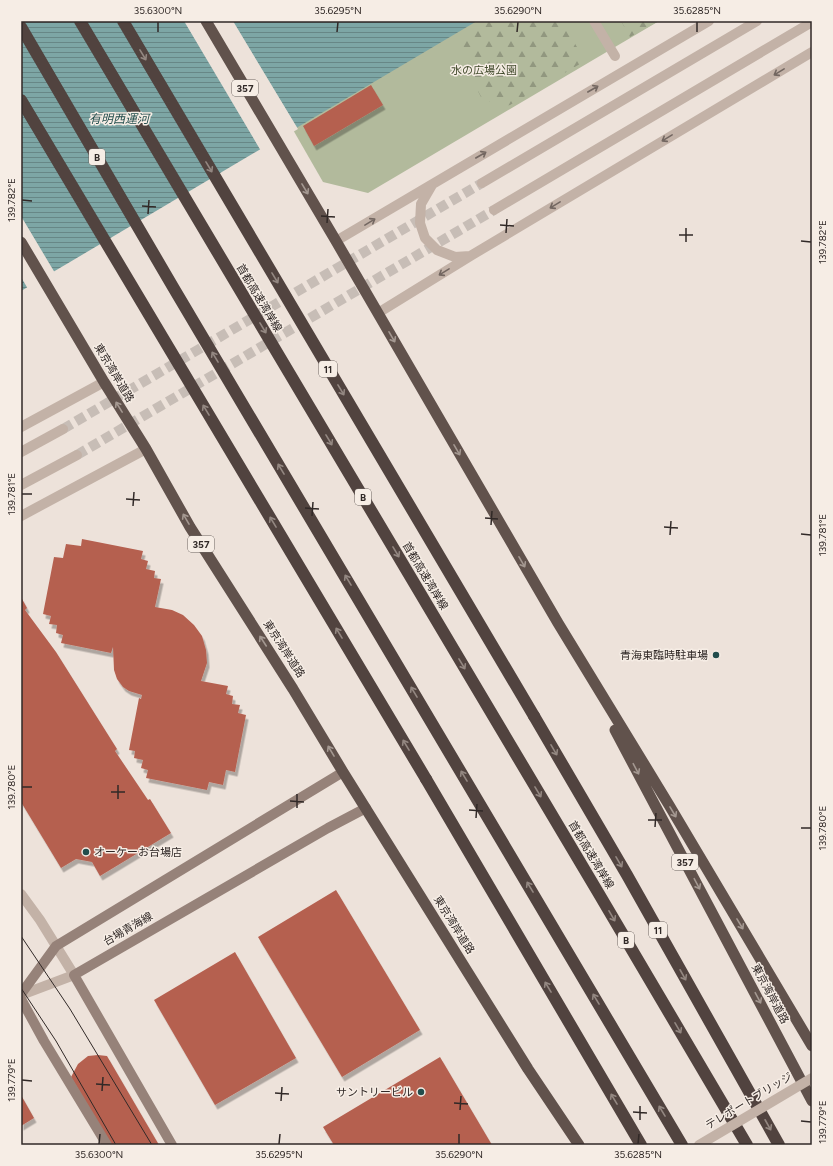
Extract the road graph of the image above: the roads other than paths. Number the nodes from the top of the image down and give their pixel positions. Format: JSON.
{"nodes":[{"id":1,"x":80,"y":21,"type":"edge"},
{"id":2,"x":123,"y":21,"type":"edge"},
{"id":3,"x":206,"y":21,"type":"edge"},
{"id":4,"x":594,"y":21,"type":"edge"},
{"id":5,"x":709,"y":21,"type":"edge"},
{"id":6,"x":757,"y":21,"type":"edge"},
{"id":7,"x":812,"y":22,"type":"edge"},
{"id":8,"x":21,"y":27,"type":"edge"},
{"id":9,"x":812,"y":52,"type":"edge"},
{"id":10,"x":615,"y":56,"type":"dead end"},
{"id":11,"x":21,"y":100,"type":"edge"},
{"id":12,"x":434,"y":183,"type":"junction"},
{"id":13,"x":482,"y":183,"type":"tunnel mouth"},
{"id":14,"x":494,"y":210,"type":"tunnel mouth"},
{"id":15,"x":336,"y":241,"type":"junction"},
{"id":16,"x":21,"y":242,"type":"edge"},
{"id":17,"x":472,"y":256,"type":"junction"},
{"id":18,"x":378,"y":313,"type":"junction"},
{"id":19,"x":104,"y":382,"type":"junction"},
{"id":20,"x":21,"y":427,"type":"edge"},
{"id":21,"x":63,"y":429,"type":"tunnel mouth"},
{"id":22,"x":146,"y":449,"type":"junction"},
{"id":23,"x":21,"y":452,"type":"edge"},
{"id":24,"x":77,"y":455,"type":"tunnel mouth"},
{"id":25,"x":21,"y":485,"type":"edge"},
{"id":26,"x":21,"y":516,"type":"edge"},
{"id":27,"x":558,"y":623,"type":"junction"},
{"id":28,"x":343,"y":772,"type":"junction"},
{"id":29,"x":366,"y":808,"type":"junction"},
{"id":30,"x":21,"y":894,"type":"edge"},
{"id":31,"x":56,"y":946,"type":"junction"},
{"id":32,"x":74,"y":975,"type":"junction"},
{"id":33,"x":21,"y":994,"type":"edge"},
{"id":34,"x":21,"y":1000,"type":"edge"},
{"id":35,"x":812,"y":1046,"type":"edge"},
{"id":36,"x":528,"y":1069,"type":"junction"},
{"id":37,"x":812,"y":1078,"type":"edge"},
{"id":38,"x":812,"y":1101,"type":"edge"},
{"id":39,"x":107,"y":1145,"type":"edge"},
{"id":40,"x":172,"y":1145,"type":"edge"},
{"id":41,"x":569,"y":1145,"type":"edge"},
{"id":42,"x":579,"y":1145,"type":"edge"},
{"id":43,"x":641,"y":1145,"type":"edge"},
{"id":44,"x":682,"y":1145,"type":"edge"},
{"id":45,"x":699,"y":1145,"type":"edge"},
{"id":46,"x":747,"y":1145,"type":"edge"},
{"id":47,"x":779,"y":1145,"type":"edge"}],
"edges":[{"from":1,"to":46,"type":"highway","name":"首都高速湾岸線","number":"B","one_way":true},
{"from":2,"to":47,"type":"highway","number":"11","one_way":true,"bridge":true},
{"from":3,"to":15,"type":"highway","name":"東京湾岸道路","number":"357","one_way":true},
{"from":4,"to":10,"type":"street"},
{"from":12,"to":5,"type":"street","one_way":true},
{"from":6,"to":13,"type":"street"},
{"from":7,"to":14,"type":"street"},
{"from":44,"to":8,"type":"highway","number":"B","one_way":true},
{"from":9,"to":17,"type":"street","one_way":true},
{"from":43,"to":11,"type":"highway","one_way":true,"bridge":true},
{"from":15,"to":12,"type":"street","one_way":true},
{"from":12,"to":17,"type":"street"},
{"from":15,"to":18,"type":"highway","name":"東京湾岸道路","number":"357"},
{"from":16,"to":19,"type":"highway","name":"東京湾岸道路","number":"357"},
{"from":17,"to":18,"type":"street","one_way":true},
{"from":18,"to":27,"type":"highway","name":"東京湾岸道路","number":"357","one_way":true},
{"from":19,"to":20,"type":"street"},
{"from":22,"to":19,"type":"highway","name":"東京湾岸道路","number":"357","one_way":true},
{"from":21,"to":23,"type":"street"},
{"from":22,"to":26,"type":"street"},
{"from":28,"to":22,"type":"highway","name":"東京湾岸道路","number":"357","one_way":true},
{"from":24,"to":25,"type":"street"},
{"from":27,"to":35,"type":"highway","name":"東京湾岸道路","number":"357","one_way":true},
{"from":27,"to":38,"type":"highway","name":"東京湾岸道路","number":"357","one_way":true},
{"from":28,"to":29,"type":"highway","name":"東京湾岸道路","number":"357"},
{"from":28,"to":31,"type":"main road"},
{"from":29,"to":32,"type":"main road","name":"台場青海線"},
{"from":29,"to":36,"type":"highway","name":"東京湾岸道路","number":"357"},
{"from":30,"to":31,"type":"street"},
{"from":31,"to":32,"type":"street"},
{"from":31,"to":33,"type":"main road"},
{"from":32,"to":33,"type":"street"},
{"from":32,"to":40,"type":"main road"},
{"from":34,"to":39,"type":"main road"},
{"from":36,"to":41,"type":"highway","name":"東京湾岸道路","number":"357"},
{"from":36,"to":42,"type":"highway","name":"東京湾岸道路","number":"357"},
{"from":37,"to":45,"type":"street","name":"テレポートブリッジ","bridge":true}]}
